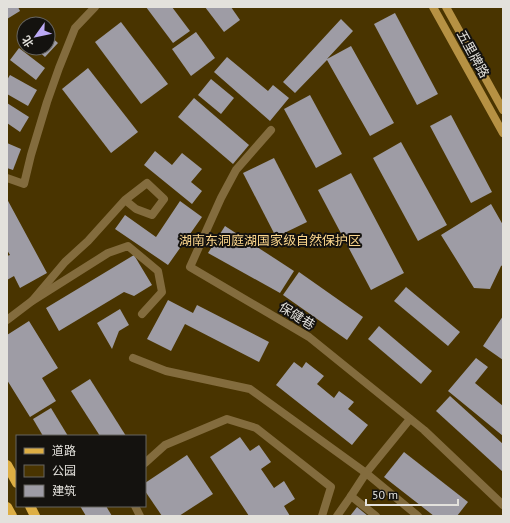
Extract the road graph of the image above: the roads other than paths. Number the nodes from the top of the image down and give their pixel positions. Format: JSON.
{"nodes":[{"id":1,"x":95,"y":7,"type":"edge"},
{"id":2,"x":433,"y":7,"type":"edge"},
{"id":3,"x":446,"y":7,"type":"edge"},
{"id":4,"x":503,"y":110,"type":"edge"},
{"id":5,"x":271,"y":130,"type":"dead end"},
{"id":6,"x":503,"y":133,"type":"edge"},
{"id":7,"x":7,"y":178,"type":"edge"},
{"id":8,"x":125,"y":200,"type":"junction"},
{"id":9,"x":32,"y":301,"type":"junction"},
{"id":10,"x":142,"y":314,"type":"dead end"},
{"id":11,"x":7,"y":320,"type":"edge"},
{"id":12,"x":133,"y":358,"type":"dead end"},
{"id":13,"x":410,"y":418,"type":"junction"},
{"id":14,"x":146,"y":462,"type":"edge"},
{"id":15,"x":7,"y":465,"type":"edge"},
{"id":16,"x":366,"y":473,"type":"junction"},
{"id":17,"x":16,"y":481,"type":"edge"},
{"id":18,"x":351,"y":496,"type":"junction"},
{"id":19,"x":503,"y":505,"type":"edge"},
{"id":20,"x":7,"y":507,"type":"edge"},
{"id":21,"x":30,"y":507,"type":"edge"},
{"id":22,"x":136,"y":507,"type":"edge"},
{"id":23,"x":12,"y":516,"type":"edge"},
{"id":24,"x":35,"y":516,"type":"edge"},
{"id":25,"x":140,"y":516,"type":"edge"},
{"id":26,"x":322,"y":516,"type":"edge"},
{"id":27,"x":337,"y":516,"type":"edge"},
{"id":28,"x":376,"y":516,"type":"edge"},
{"id":29,"x":418,"y":516,"type":"edge"}],
"edges":[{"from":1,"to":7,"type":"street"},
{"from":2,"to":6,"type":"main road","name":"五里牌路"},
{"from":3,"to":4,"type":"main road","name":"五里牌路"},
{"from":5,"to":13,"type":"street","name":"保健巷"},
{"from":8,"to":8,"type":"street"},
{"from":8,"to":9,"type":"street"},
{"from":9,"to":10,"type":"street"},
{"from":9,"to":11,"type":"street"},
{"from":12,"to":16,"type":"street"},
{"from":13,"to":16,"type":"street"},
{"from":13,"to":19,"type":"street","name":"保健巷"},
{"from":14,"to":26,"type":"street"},
{"from":15,"to":17,"type":"main road"},
{"from":16,"to":18,"type":"street"},
{"from":16,"to":29,"type":"street"},
{"from":18,"to":27,"type":"street"},
{"from":18,"to":28,"type":"street"},
{"from":20,"to":23,"type":"main road"},
{"from":21,"to":24,"type":"main road"},
{"from":22,"to":25,"type":"street"}]}
